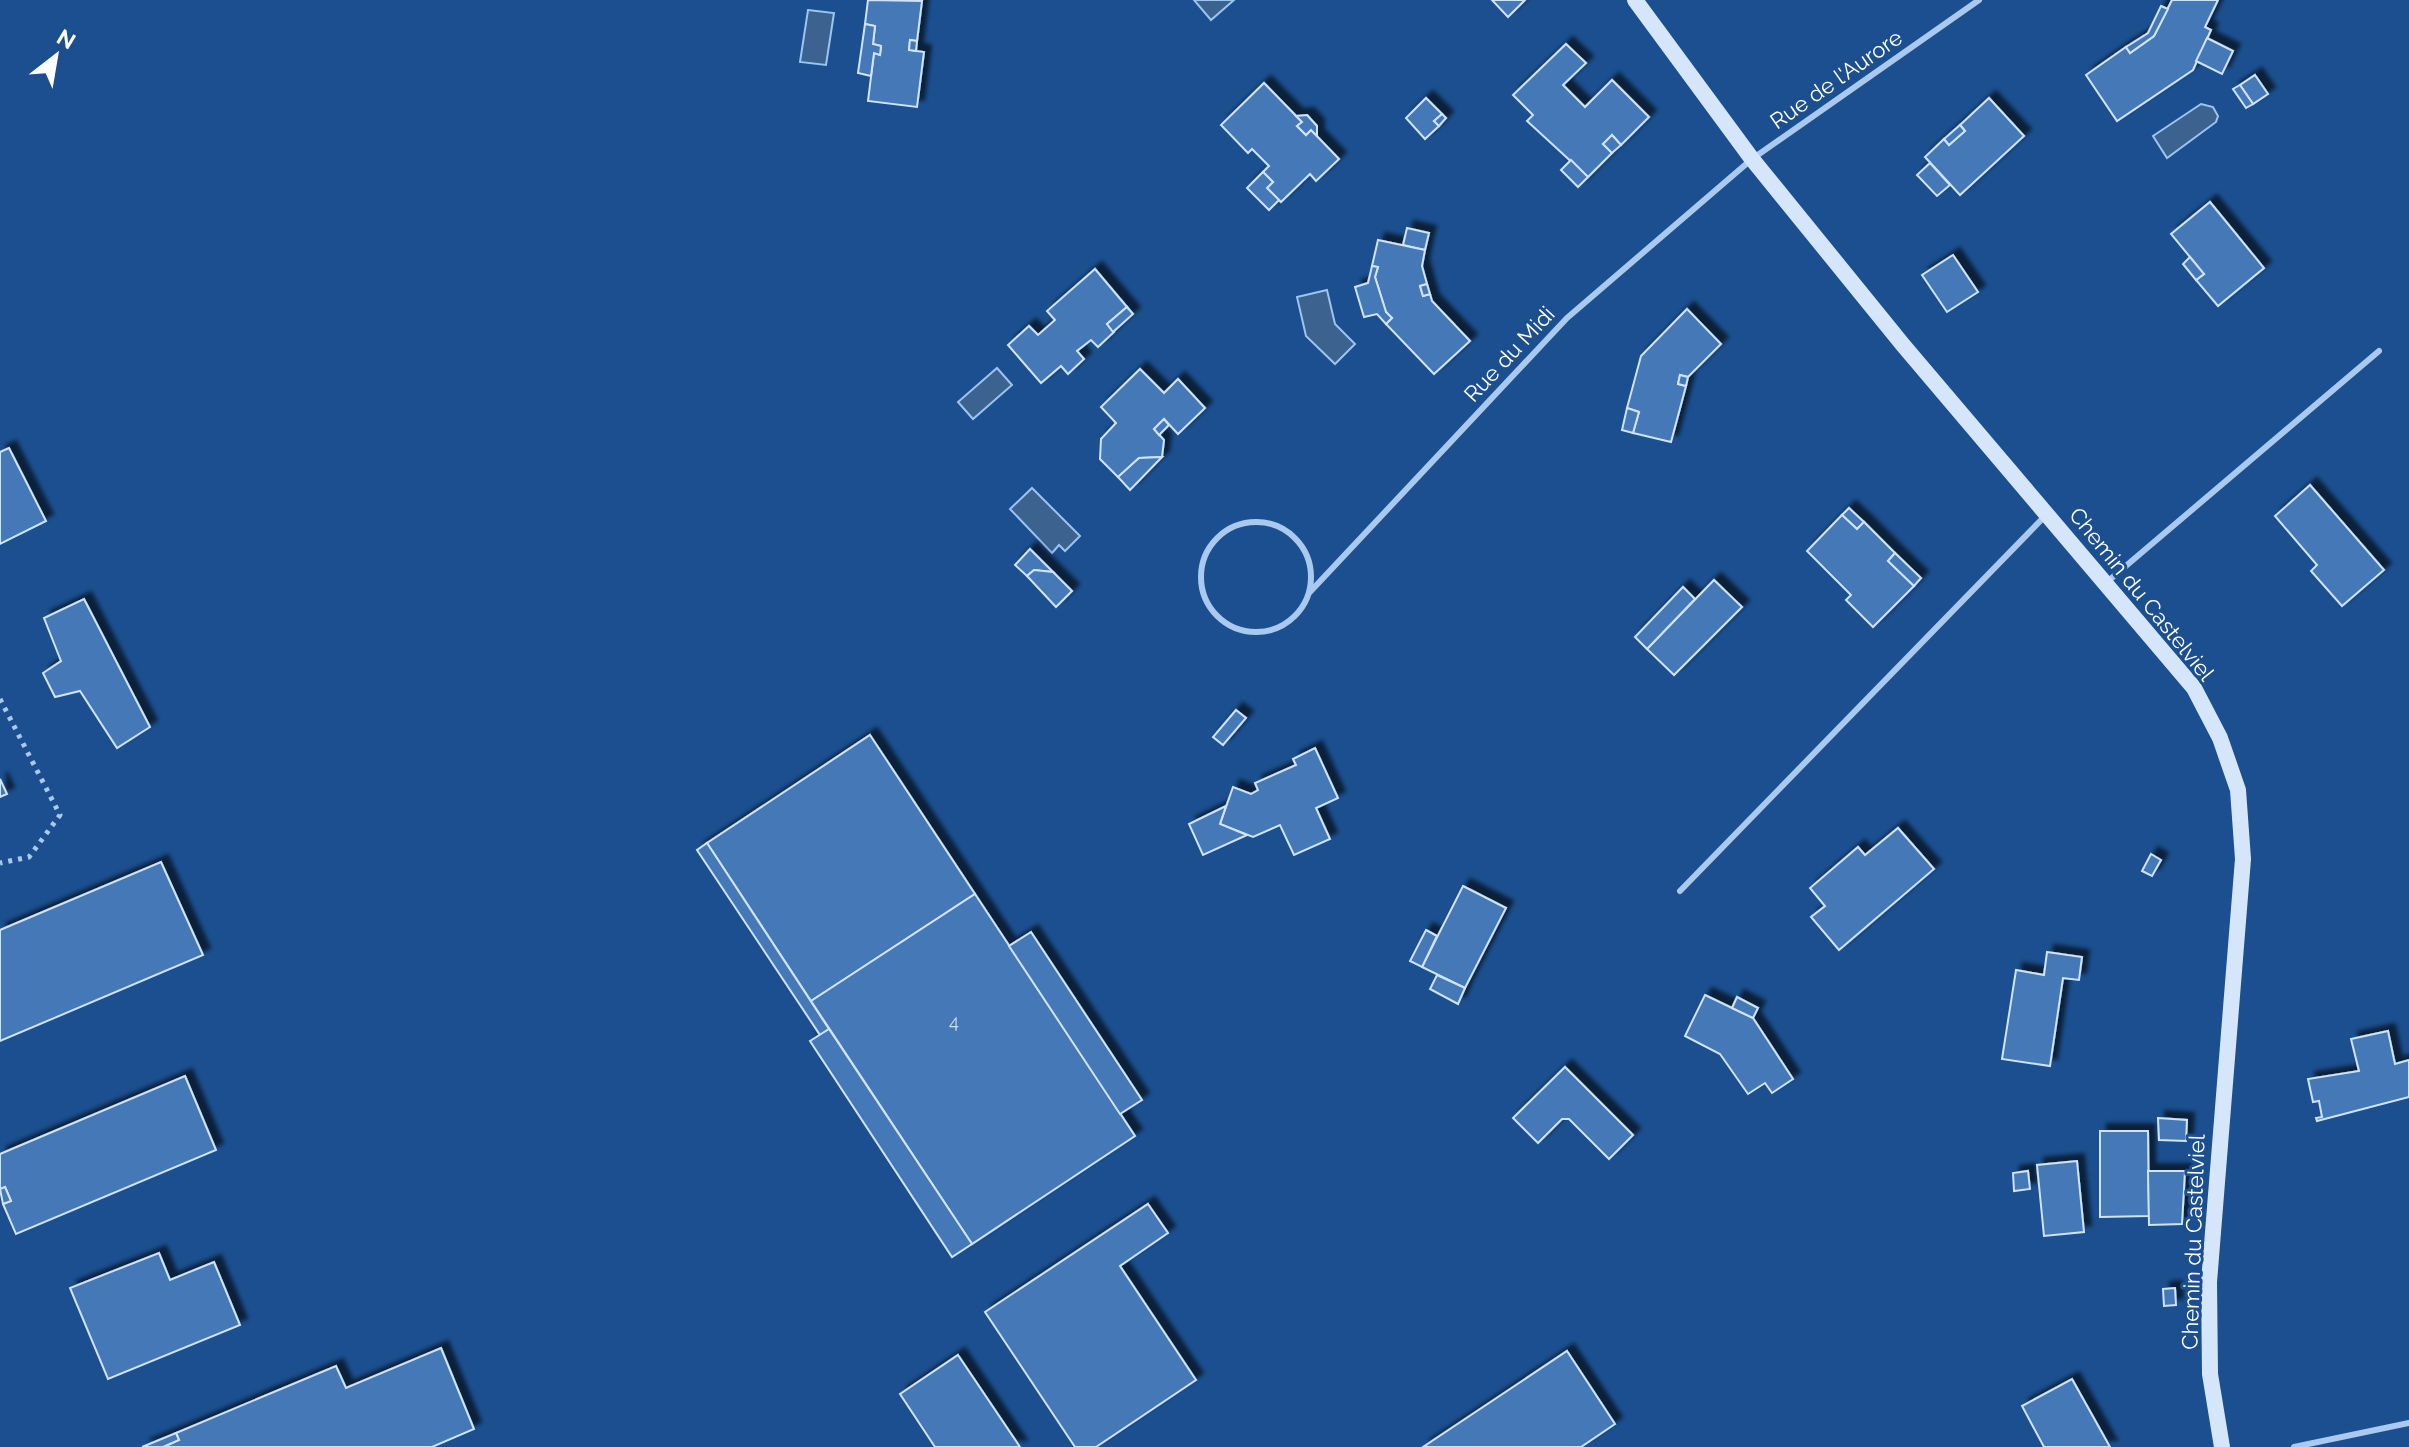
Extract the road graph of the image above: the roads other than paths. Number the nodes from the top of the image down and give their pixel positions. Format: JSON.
{"nodes":[{"id":1,"x":1635,"y":0,"type":"edge"},
{"id":2,"x":1979,"y":0,"type":"edge"},
{"id":3,"x":1752,"y":159,"type":"junction"},
{"id":4,"x":2379,"y":351,"type":"dead end"},
{"id":5,"x":2048,"y":513,"type":"junction"},
{"id":6,"x":2107,"y":582,"type":"junction"},
{"id":7,"x":1310,"y":592,"type":"junction"},
{"id":8,"x":1680,"y":891,"type":"dead end"},
{"id":9,"x":2409,"y":1423,"type":"edge"},
{"id":10,"x":2222,"y":1447,"type":"edge"},
{"id":11,"x":2294,"y":1447,"type":"edge"}],
"edges":[{"from":1,"to":3,"type":"street","name":"Chemin du Castelviel"},
{"from":2,"to":3,"type":"lane","name":"Rue de l'Aurore"},
{"from":3,"to":5,"type":"street","name":"Chemin du Castelviel"},
{"from":3,"to":7,"type":"lane","name":"Rue du Midi"},
{"from":4,"to":6,"type":"lane"},
{"from":5,"to":6,"type":"street","name":"Chemin du Castelviel"},
{"from":5,"to":8,"type":"lane"},
{"from":6,"to":10,"type":"street","name":"Chemin du Castelviel"},
{"from":7,"to":7,"type":"lane"},
{"from":9,"to":11,"type":"lane"}]}
